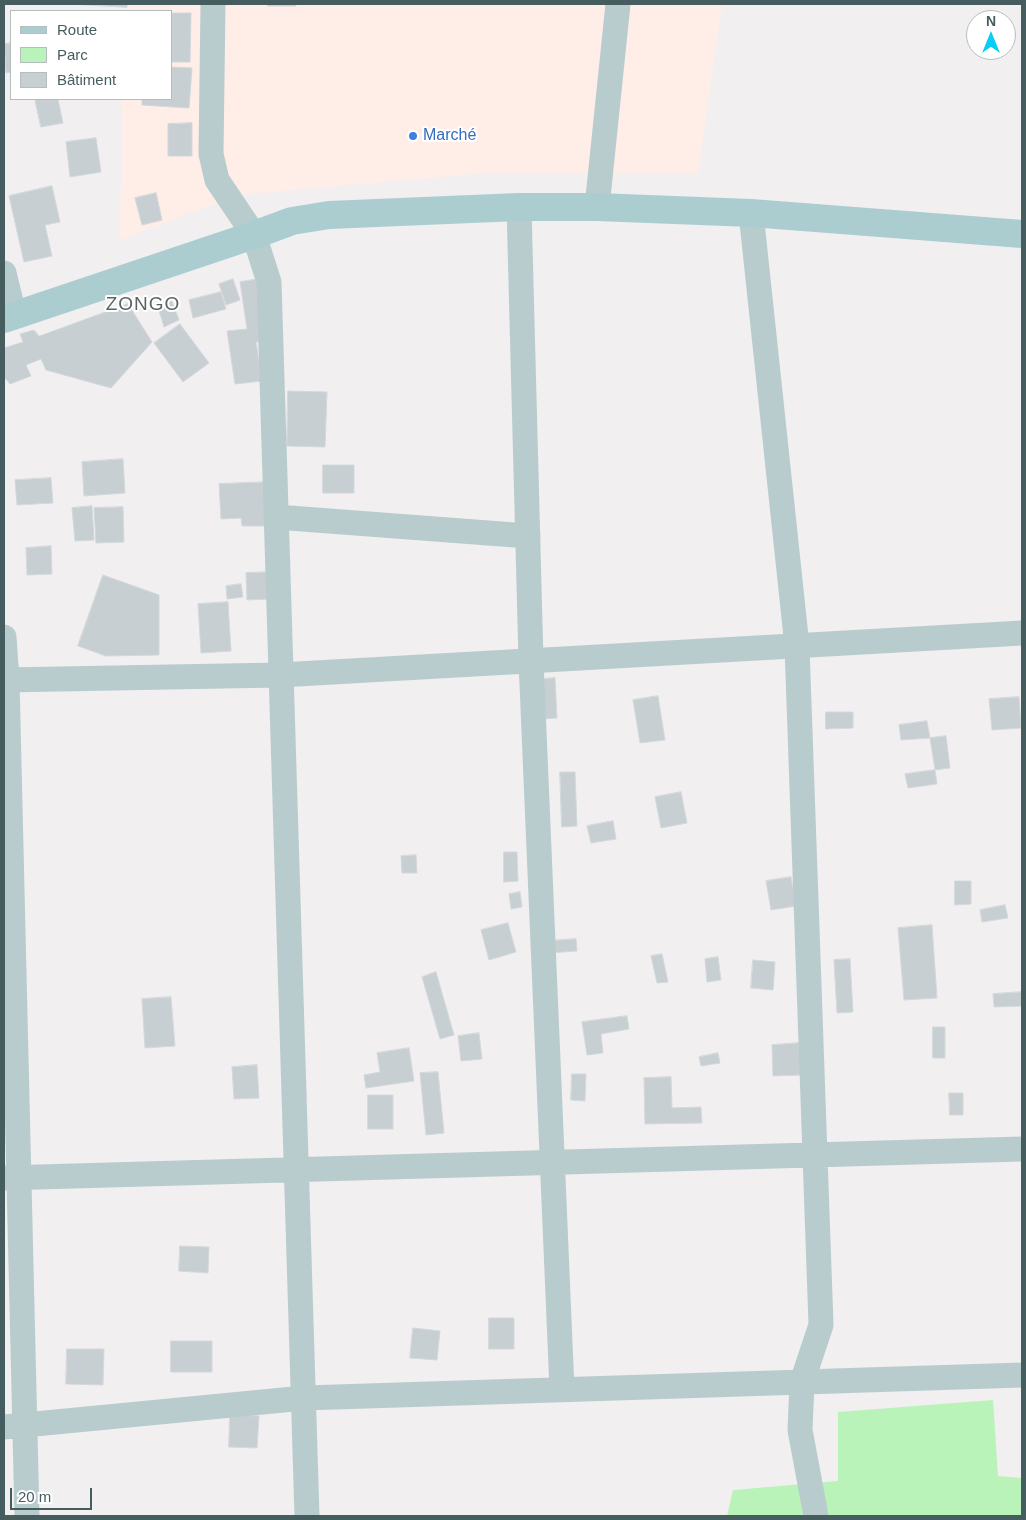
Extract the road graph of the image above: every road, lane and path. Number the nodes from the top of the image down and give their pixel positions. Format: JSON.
{"nodes":[{"id":1,"x":212,"y":4,"type":"edge"},
{"id":2,"x":618,"y":4,"type":"edge"},
{"id":3,"x":519,"y":207,"type":"junction"},
{"id":4,"x":597,"y":207,"type":"junction"},
{"id":5,"x":751,"y":213,"type":"junction"},
{"id":6,"x":1022,"y":234,"type":"edge"},
{"id":7,"x":254,"y":235,"type":"junction"},
{"id":8,"x":4,"y":273,"type":"edge"},
{"id":9,"x":9,"y":316,"type":"edge"},
{"id":10,"x":276,"y":517,"type":"junction"},
{"id":11,"x":528,"y":536,"type":"junction"},
{"id":12,"x":1022,"y":633,"type":"edge"},
{"id":13,"x":4,"y":637,"type":"edge"},
{"id":14,"x":797,"y":646,"type":"junction"},
{"id":15,"x":531,"y":661,"type":"junction"},
{"id":16,"x":280,"y":675,"type":"junction"},
{"id":17,"x":5,"y":680,"type":"edge"},
{"id":18,"x":1022,"y":1149,"type":"edge"},
{"id":19,"x":815,"y":1155,"type":"junction"},
{"id":20,"x":552,"y":1164,"type":"junction"},
{"id":21,"x":296,"y":1170,"type":"junction"},
{"id":22,"x":11,"y":1178,"type":"edge"},
{"id":23,"x":1022,"y":1376,"type":"edge"},
{"id":24,"x":802,"y":1382,"type":"junction"},
{"id":25,"x":562,"y":1390,"type":"junction"},
{"id":26,"x":304,"y":1398,"type":"junction"},
{"id":27,"x":14,"y":1427,"type":"edge"},
{"id":28,"x":27,"y":1516,"type":"edge"},
{"id":29,"x":307,"y":1516,"type":"edge"},
{"id":30,"x":816,"y":1516,"type":"edge"}],
"edges":[{"from":1,"to":7,"type":"street"},
{"from":2,"to":4,"type":"street"},
{"from":3,"to":4,"type":"main road"},
{"from":3,"to":7,"type":"main road"},
{"from":3,"to":11,"type":"street"},
{"from":4,"to":5,"type":"main road"},
{"from":5,"to":6,"type":"main road"},
{"from":5,"to":14,"type":"street"},
{"from":7,"to":9,"type":"main road"},
{"from":7,"to":10,"type":"street"},
{"from":8,"to":9,"type":"street"},
{"from":10,"to":11,"type":"street"},
{"from":10,"to":16,"type":"street"},
{"from":11,"to":15,"type":"street"},
{"from":12,"to":14,"type":"street"},
{"from":13,"to":17,"type":"street"},
{"from":14,"to":15,"type":"street"},
{"from":14,"to":19,"type":"street"},
{"from":15,"to":16,"type":"street"},
{"from":15,"to":20,"type":"street"},
{"from":16,"to":17,"type":"street"},
{"from":16,"to":21,"type":"street"},
{"from":17,"to":22,"type":"street"},
{"from":18,"to":19,"type":"street"},
{"from":19,"to":20,"type":"street"},
{"from":19,"to":24,"type":"street"},
{"from":20,"to":21,"type":"street"},
{"from":20,"to":25,"type":"street"},
{"from":21,"to":22,"type":"street"},
{"from":21,"to":26,"type":"street"},
{"from":22,"to":27,"type":"street"},
{"from":23,"to":24,"type":"street"},
{"from":24,"to":25,"type":"street"},
{"from":24,"to":30,"type":"street"},
{"from":25,"to":26,"type":"street"},
{"from":26,"to":27,"type":"street"},
{"from":26,"to":29,"type":"street"},
{"from":27,"to":28,"type":"street"}]}
